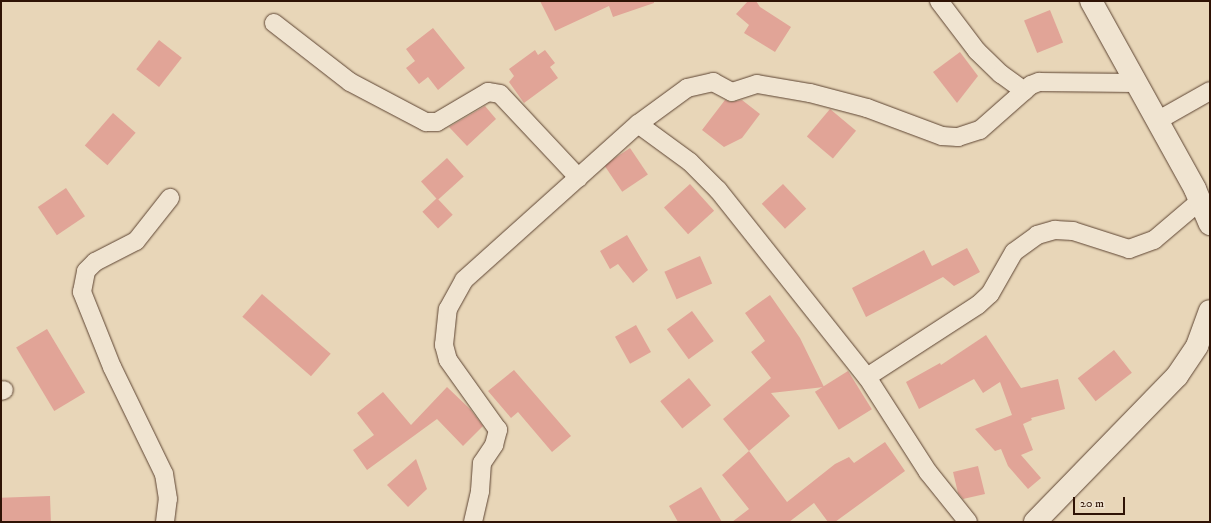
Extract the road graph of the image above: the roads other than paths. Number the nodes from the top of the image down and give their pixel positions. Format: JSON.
{"nodes":[{"id":1,"x":939,"y":1,"type":"edge"},
{"id":2,"x":1091,"y":1,"type":"edge"},
{"id":3,"x":274,"y":23,"type":"dead end"},
{"id":4,"x":1135,"y":83,"type":"junction"},
{"id":5,"x":1024,"y":91,"type":"junction"},
{"id":6,"x":1210,"y":91,"type":"edge"},
{"id":7,"x":1157,"y":122,"type":"junction"},
{"id":8,"x":638,"y":124,"type":"junction"},
{"id":9,"x":579,"y":178,"type":"junction"},
{"id":10,"x":170,"y":198,"type":"dead end"},
{"id":11,"x":1200,"y":201,"type":"junction"},
{"id":12,"x":1210,"y":224,"type":"edge"},
{"id":13,"x":1210,"y":311,"type":"edge"},
{"id":14,"x":1204,"y":343,"type":"edge"},
{"id":15,"x":867,"y":377,"type":"junction"},
{"id":16,"x":165,"y":522,"type":"edge"},
{"id":17,"x":473,"y":522,"type":"edge"},
{"id":18,"x":968,"y":522,"type":"edge"},
{"id":19,"x":1035,"y":522,"type":"edge"}],
"edges":[{"from":1,"to":5,"type":"street"},
{"from":2,"to":4,"type":"street"},
{"from":3,"to":9,"type":"street"},
{"from":4,"to":5,"type":"street"},
{"from":4,"to":7,"type":"street"},
{"from":5,"to":8,"type":"street"},
{"from":6,"to":7,"type":"street"},
{"from":7,"to":11,"type":"street"},
{"from":8,"to":9,"type":"street"},
{"from":8,"to":15,"type":"street"},
{"from":9,"to":17,"type":"street"},
{"from":10,"to":16,"type":"street"},
{"from":11,"to":12,"type":"street"},
{"from":11,"to":15,"type":"street"},
{"from":13,"to":14,"type":"street"},
{"from":14,"to":19,"type":"street"},
{"from":15,"to":18,"type":"street"}]}
